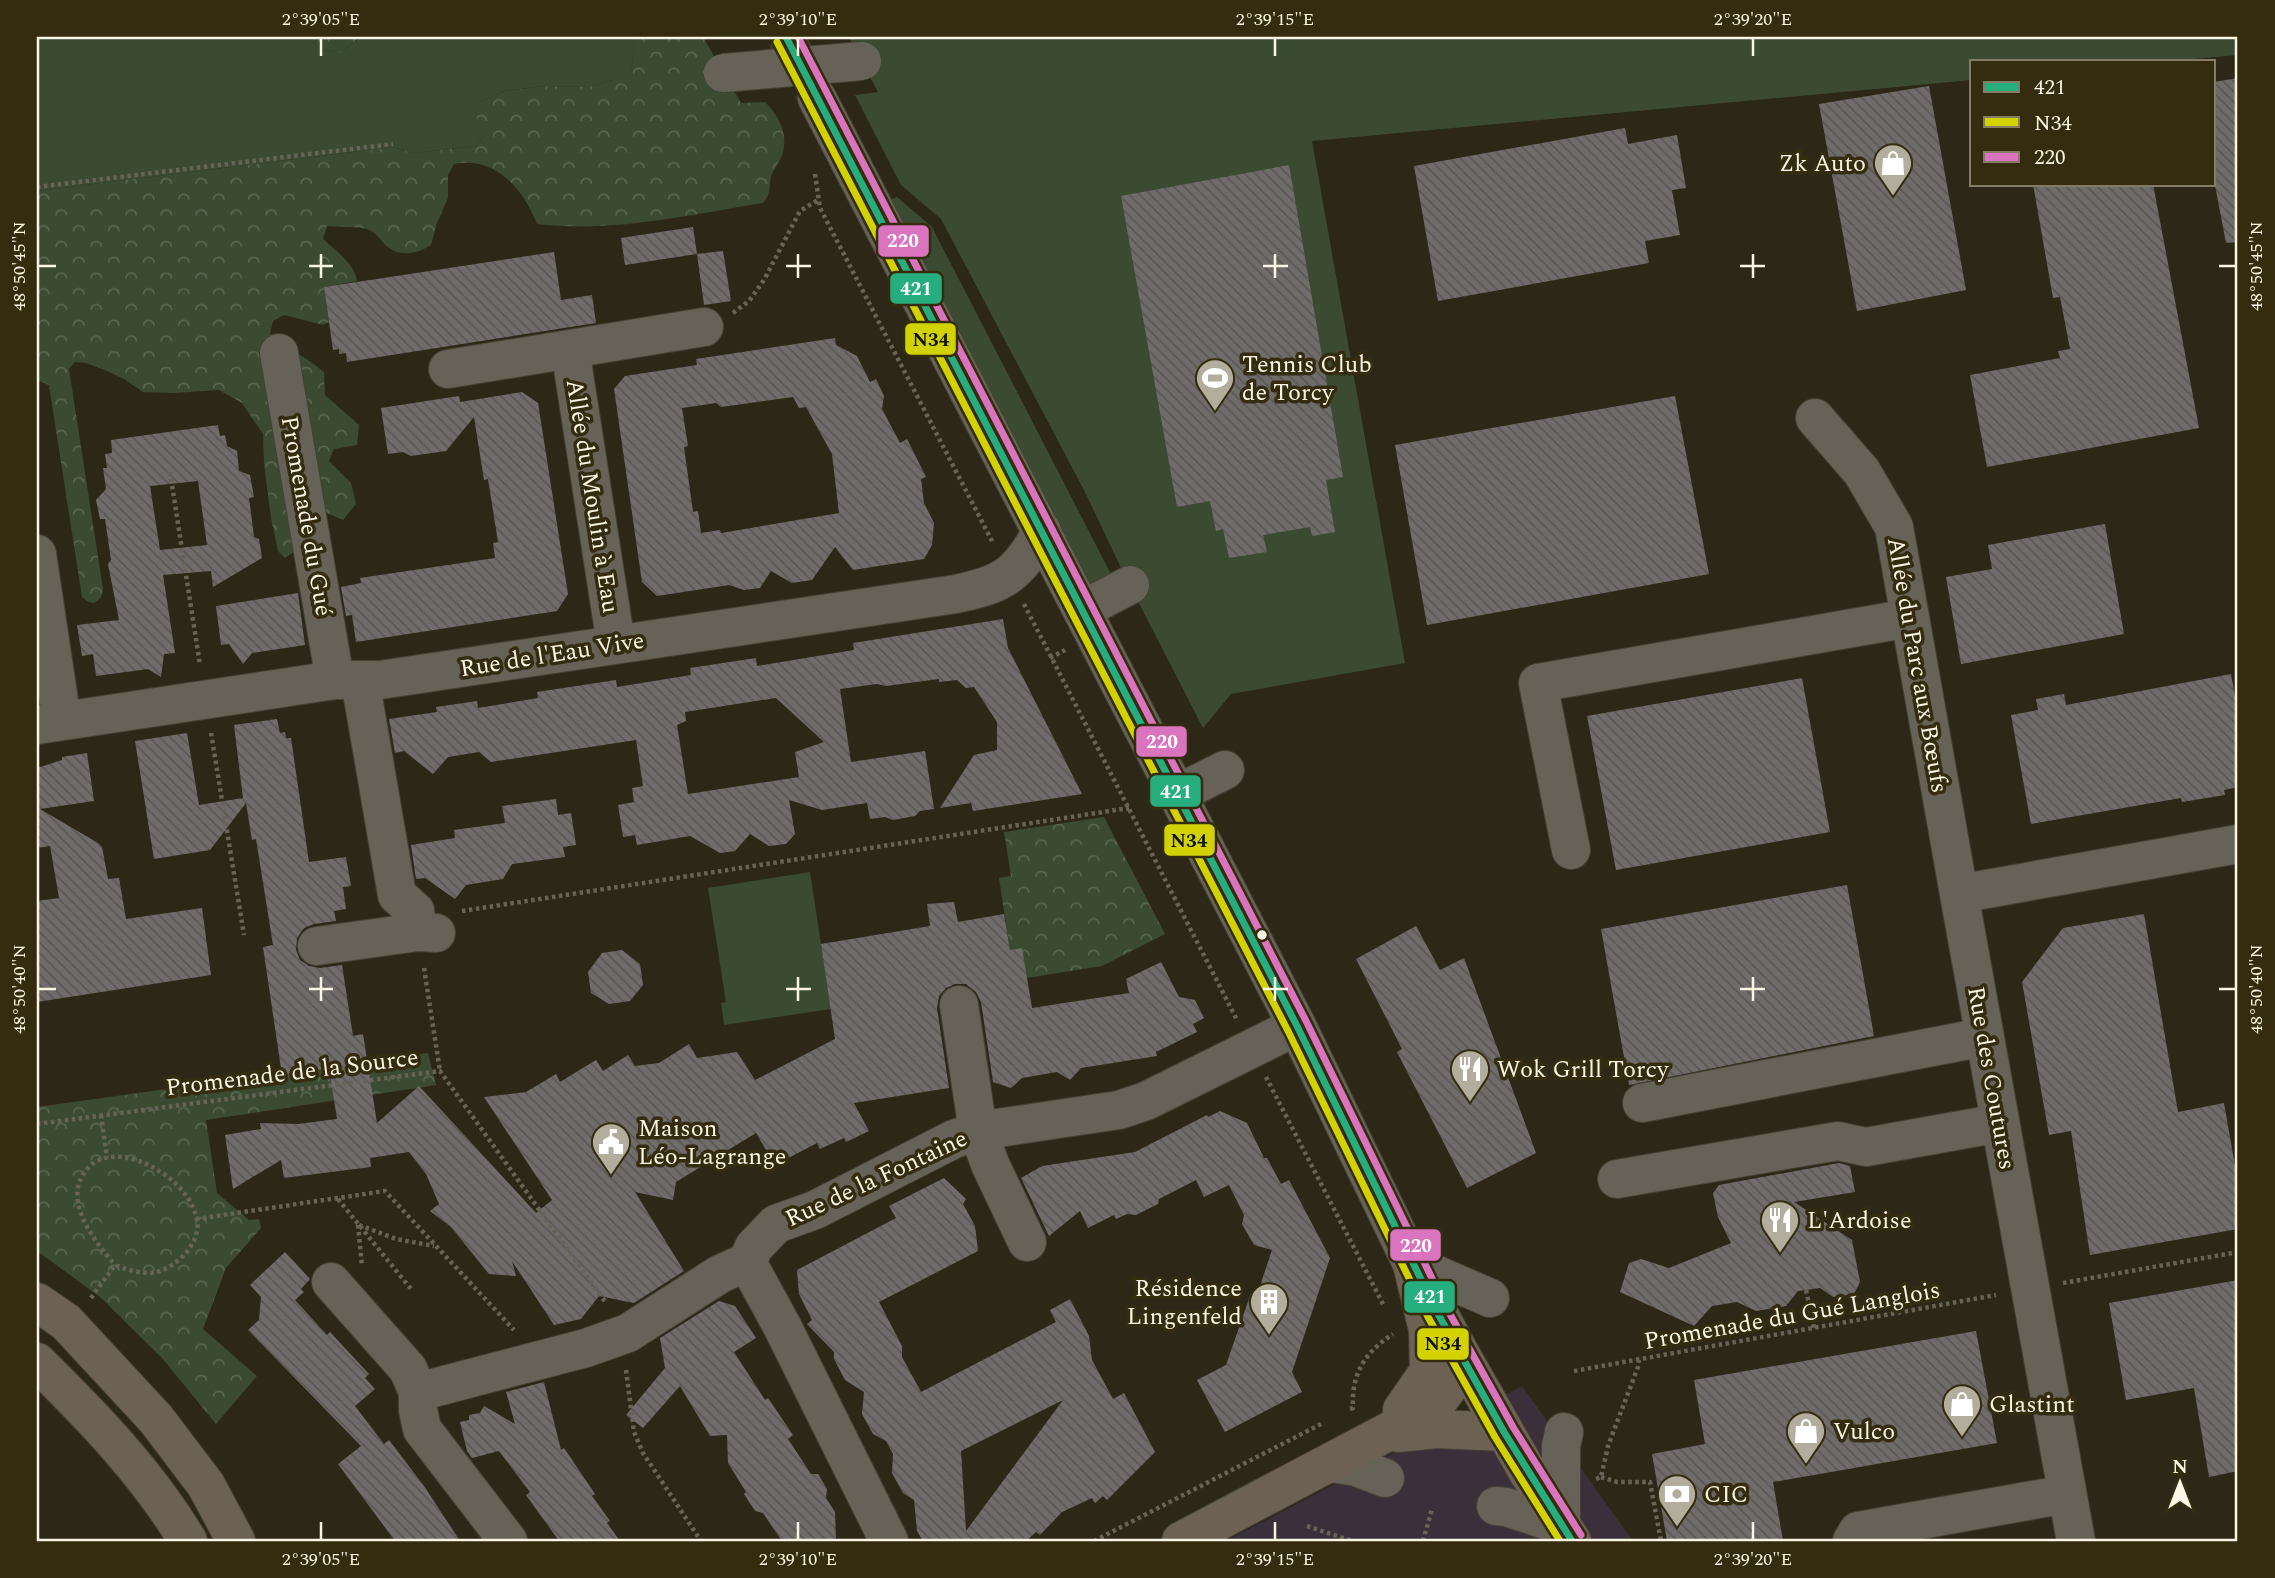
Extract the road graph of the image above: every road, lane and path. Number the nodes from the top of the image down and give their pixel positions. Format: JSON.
{"nodes":[{"id":1,"x":862,"y":61,"type":"dead end"},
{"id":2,"x":723,"y":73,"type":"dead end"},
{"id":3,"x":817,"y":98,"type":"tunnel mouth"},
{"id":4,"x":393,"y":144,"type":"dead end"},
{"id":5,"x":815,"y":168,"type":"dead end"},
{"id":6,"x":37,"y":187,"type":"edge"},
{"id":7,"x":818,"y":200,"type":"junction"},
{"id":8,"x":704,"y":327,"type":"joint"},
{"id":9,"x":570,"y":349,"type":"junction"},
{"id":10,"x":279,"y":353,"type":"dead end"},
{"id":11,"x":448,"y":369,"type":"dead end"},
{"id":12,"x":1815,"y":418,"type":"dead end"},
{"id":13,"x":1042,"y":531,"type":"junction"},
{"id":14,"x":37,"y":554,"type":"edge"},
{"id":15,"x":1009,"y":575,"type":"junction"},
{"id":16,"x":1130,"y":585,"type":"dead end"},
{"id":17,"x":1082,"y":610,"type":"junction"},
{"id":18,"x":1910,"y":618,"type":"junction"},
{"id":19,"x":616,"y":644,"type":"junction"},
{"id":20,"x":348,"y":680,"type":"junction"},
{"id":21,"x":49,"y":723,"type":"edge"},
{"id":22,"x":1225,"y":770,"type":"dead end"},
{"id":23,"x":1177,"y":794,"type":"junction"},
{"id":24,"x":1129,"y":808,"type":"junction"},
{"id":25,"x":2238,"y":845,"type":"edge"},
{"id":26,"x":1571,"y":850,"type":"dead end"},
{"id":27,"x":1959,"y":894,"type":"junction"},
{"id":28,"x":423,"y":928,"type":"junction"},
{"id":29,"x":317,"y":946,"type":"dead end"},
{"id":30,"x":959,"y":1005,"type":"dead end"},
{"id":31,"x":1297,"y":1026,"type":"junction"},
{"id":32,"x":1984,"y":1037,"type":"junction"},
{"id":33,"x":1251,"y":1048,"type":"junction"},
{"id":34,"x":440,"y":1071,"type":"junction"},
{"id":35,"x":1642,"y":1103,"type":"dead end"},
{"id":36,"x":101,"y":1115,"type":"junction"},
{"id":37,"x":2000,"y":1123,"type":"junction"},
{"id":38,"x":37,"y":1124,"type":"edge"},
{"id":39,"x":978,"y":1131,"type":"junction"},
{"id":40,"x":107,"y":1158,"type":"junction"},
{"id":41,"x":1617,"y":1179,"type":"dead end"},
{"id":42,"x":338,"y":1199,"type":"junction"},
{"id":43,"x":196,"y":1219,"type":"junction"},
{"id":44,"x":358,"y":1225,"type":"junction"},
{"id":45,"x":1027,"y":1242,"type":"dead end"},
{"id":46,"x":437,"y":1247,"type":"junction"},
{"id":47,"x":2238,"y":1252,"type":"edge"},
{"id":48,"x":747,"y":1262,"type":"junction"},
{"id":49,"x":1412,"y":1264,"type":"junction"},
{"id":50,"x":115,"y":1265,"type":"junction"},
{"id":51,"x":331,"y":1282,"type":"dead end"},
{"id":52,"x":2058,"y":1284,"type":"dead end"},
{"id":53,"x":411,"y":1289,"type":"dead end"},
{"id":54,"x":1806,"y":1290,"type":"dead end"},
{"id":55,"x":2004,"y":1294,"type":"dead end"},
{"id":56,"x":1490,"y":1298,"type":"dead end"},
{"id":57,"x":37,"y":1302,"type":"edge"},
{"id":58,"x":87,"y":1303,"type":"dead end"},
{"id":59,"x":1384,"y":1306,"type":"dead end"},
{"id":60,"x":1814,"y":1328,"type":"junction"},
{"id":61,"x":514,"y":1330,"type":"dead end"},
{"id":62,"x":1397,"y":1331,"type":"dead end"},
{"id":63,"x":624,"y":1334,"type":"junction"},
{"id":64,"x":1461,"y":1355,"type":"junction"},
{"id":65,"x":1639,"y":1360,"type":"junction"},
{"id":66,"x":37,"y":1362,"type":"edge"},
{"id":67,"x":1574,"y":1371,"type":"dead end"},
{"id":68,"x":418,"y":1392,"type":"junction"},
{"id":69,"x":1433,"y":1408,"type":"junction"},
{"id":70,"x":1340,"y":1414,"type":"dead end"},
{"id":71,"x":1328,"y":1420,"type":"dead end"},
{"id":72,"x":1498,"y":1422,"type":"junction"},
{"id":73,"x":1385,"y":1435,"type":"junction"},
{"id":74,"x":1563,"y":1450,"type":"joint"},
{"id":75,"x":1331,"y":1463,"type":"junction"},
{"id":76,"x":1601,"y":1477,"type":"junction"},
{"id":77,"x":1385,"y":1478,"type":"dead end"},
{"id":78,"x":2067,"y":1494,"type":"junction"},
{"id":79,"x":1496,"y":1506,"type":"dead end"},
{"id":80,"x":1432,"y":1509,"type":"dead end"},
{"id":81,"x":1307,"y":1526,"type":"dead end"},
{"id":82,"x":1566,"y":1533,"type":"edge"},
{"id":83,"x":188,"y":1541,"type":"edge"},
{"id":84,"x":236,"y":1541,"type":"edge"},
{"id":85,"x":508,"y":1541,"type":"edge"},
{"id":86,"x":701,"y":1541,"type":"edge"},
{"id":87,"x":889,"y":1541,"type":"edge"},
{"id":88,"x":1094,"y":1541,"type":"edge"},
{"id":89,"x":1181,"y":1541,"type":"edge"},
{"id":90,"x":1352,"y":1541,"type":"edge"},
{"id":91,"x":1423,"y":1541,"type":"edge"},
{"id":92,"x":1661,"y":1541,"type":"edge"},
{"id":93,"x":1852,"y":1541,"type":"edge"},
{"id":94,"x":2076,"y":1541,"type":"edge"}],
"edges":[{"from":1,"to":2,"type":"street","bridge":true},
{"from":3,"to":13,"type":"street"},
{"from":4,"to":6,"type":"path"},
{"from":5,"to":7,"type":"path"},
{"from":7,"to":8,"type":"path"},
{"from":7,"to":15,"type":"path"},
{"from":8,"to":9,"type":"street"},
{"from":9,"to":11,"type":"street"},
{"from":9,"to":19,"type":"street","name":"Allée du Moulin à Eau"},
{"from":10,"to":20,"type":"street","name":"Promenade du Gué"},
{"from":12,"to":18,"type":"street","name":"Allée du Parc aux Bœufs"},
{"from":13,"to":15,"type":"street","name":"Rue de l'Eau Vive"},
{"from":13,"to":17,"type":"street"},
{"from":14,"to":21,"type":"street"},
{"from":15,"to":19,"type":"street","name":"Rue de l'Eau Vive"},
{"from":15,"to":24,"type":"path"},
{"from":16,"to":17,"type":"street"},
{"from":17,"to":23,"type":"street"},
{"from":18,"to":26,"type":"street"},
{"from":18,"to":27,"type":"street","name":"Allée du Parc aux Bœufs"},
{"from":19,"to":20,"type":"street","name":"Rue de l'Eau Vive"},
{"from":20,"to":21,"type":"street","name":"Rue de l'Eau Vive"},
{"from":20,"to":28,"type":"street","name":"Promenade du Gué"},
{"from":22,"to":23,"type":"street"},
{"from":23,"to":31,"type":"street"},
{"from":24,"to":28,"type":"path"},
{"from":24,"to":33,"type":"path"},
{"from":25,"to":27,"type":"street"},
{"from":27,"to":32,"type":"street","name":"Rue des Coutures"},
{"from":28,"to":29,"type":"street"},
{"from":28,"to":34,"type":"path"},
{"from":30,"to":39,"type":"street"},
{"from":31,"to":33,"type":"street","name":"Rue de la Fontaine"},
{"from":31,"to":49,"type":"street"},
{"from":32,"to":35,"type":"street"},
{"from":32,"to":37,"type":"street","name":"Rue des Coutures"},
{"from":33,"to":39,"type":"street","name":"Rue de la Fontaine"},
{"from":33,"to":59,"type":"path"},
{"from":34,"to":36,"type":"path","name":"Promenade de la Source"},
{"from":34,"to":63,"type":"path","name":"Promenade de la Source"},
{"from":36,"to":38,"type":"path","name":"Promenade de la Source"},
{"from":36,"to":40,"type":"path"},
{"from":37,"to":41,"type":"street"},
{"from":37,"to":78,"type":"street","name":"Rue des Coutures"},
{"from":39,"to":45,"type":"street"},
{"from":39,"to":48,"type":"street","name":"Rue de la Fontaine"},
{"from":40,"to":43,"type":"path"},
{"from":40,"to":50,"type":"path"},
{"from":42,"to":43,"type":"path"},
{"from":42,"to":44,"type":"path"},
{"from":42,"to":46,"type":"path"},
{"from":43,"to":50,"type":"path"},
{"from":44,"to":46,"type":"path"},
{"from":44,"to":53,"type":"path"},
{"from":46,"to":61,"type":"path"},
{"from":47,"to":52,"type":"path"},
{"from":48,"to":63,"type":"street"},
{"from":48,"to":87,"type":"street"},
{"from":49,"to":56,"type":"street"},
{"from":49,"to":64,"type":"street"},
{"from":49,"to":73,"type":"main road"},
{"from":50,"to":58,"type":"path"},
{"from":51,"to":68,"type":"street"},
{"from":54,"to":60,"type":"path"},
{"from":55,"to":60,"type":"path","name":"Promenade du Gué Langlois"},
{"from":57,"to":84,"type":"main road"},
{"from":60,"to":65,"type":"path","name":"Promenade du Gué Langlois"},
{"from":62,"to":70,"type":"path"},
{"from":63,"to":68,"type":"street"},
{"from":63,"to":86,"type":"path"},
{"from":64,"to":69,"type":"main road"},
{"from":64,"to":72,"type":"main road"},
{"from":65,"to":67,"type":"path","name":"Promenade du Gué Langlois"},
{"from":65,"to":76,"type":"path"},
{"from":66,"to":83,"type":"main road"},
{"from":68,"to":85,"type":"street"},
{"from":69,"to":72,"type":"main road"},
{"from":69,"to":73,"type":"main road"},
{"from":71,"to":88,"type":"path"},
{"from":72,"to":73,"type":"main road"},
{"from":72,"to":82,"type":"main road"},
{"from":73,"to":75,"type":"main road"},
{"from":74,"to":76,"type":"path"},
{"from":74,"to":82,"type":"street"},
{"from":75,"to":77,"type":"street"},
{"from":75,"to":89,"type":"main road"},
{"from":76,"to":92,"type":"path"},
{"from":78,"to":93,"type":"street"},
{"from":78,"to":94,"type":"street","name":"Rue des Coutures"},
{"from":79,"to":82,"type":"street"},
{"from":80,"to":91,"type":"path"},
{"from":81,"to":90,"type":"path"}]}
